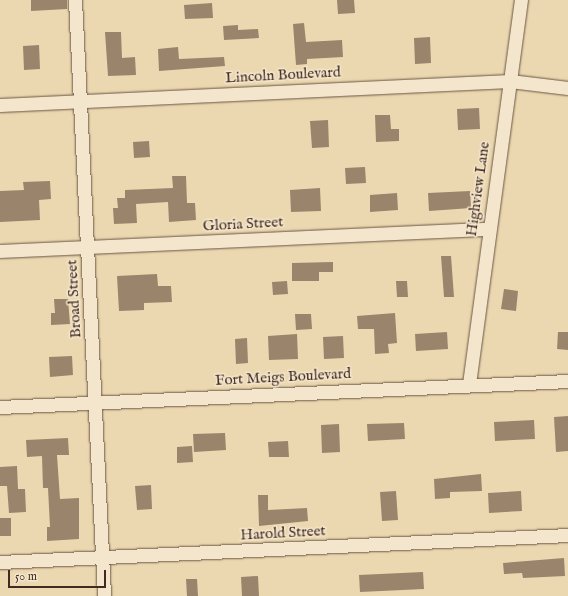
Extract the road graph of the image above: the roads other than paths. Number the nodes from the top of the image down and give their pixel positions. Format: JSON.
{"nodes":[{"id":1,"x":75,"y":0,"type":"edge"},
{"id":2,"x":521,"y":0,"type":"edge"},
{"id":3,"x":510,"y":81,"type":"junction"},
{"id":4,"x":568,"y":88,"type":"edge"},
{"id":5,"x":80,"y":101,"type":"junction"},
{"id":6,"x":0,"y":105,"type":"edge"},
{"id":7,"x":488,"y":229,"type":"junction"},
{"id":8,"x":88,"y":247,"type":"junction"},
{"id":9,"x":0,"y":251,"type":"edge"},
{"id":10,"x":568,"y":381,"type":"edge"},
{"id":11,"x":469,"y":384,"type":"junction"},
{"id":12,"x":95,"y":402,"type":"junction"},
{"id":13,"x":0,"y":407,"type":"edge"},
{"id":14,"x":568,"y":535,"type":"edge"},
{"id":15,"x":103,"y":557,"type":"junction"},
{"id":16,"x":0,"y":562,"type":"edge"},
{"id":17,"x":104,"y":596,"type":"edge"}],
"edges":[{"from":1,"to":5,"type":"street","name":"Broad Street"},
{"from":2,"to":3,"type":"street","name":"Highview Lane"},
{"from":3,"to":4,"type":"street","name":"Lincoln Boulevard"},
{"from":3,"to":5,"type":"street","name":"Lincoln Boulevard"},
{"from":3,"to":7,"type":"street","name":"Highview Lane"},
{"from":5,"to":6,"type":"street","name":"Lincoln Boulevard"},
{"from":5,"to":8,"type":"street","name":"Broad Street"},
{"from":7,"to":8,"type":"street","name":"Gloria Street"},
{"from":7,"to":11,"type":"street","name":"Highview Lane"},
{"from":8,"to":9,"type":"street","name":"Gloria Street"},
{"from":8,"to":12,"type":"street","name":"Broad Street"},
{"from":10,"to":11,"type":"street","name":"Fort Meigs Boulevard"},
{"from":11,"to":12,"type":"street","name":"Fort Meigs Boulevard"},
{"from":12,"to":13,"type":"street","name":"Fort Meigs Boulevard"},
{"from":12,"to":15,"type":"street","name":"Broad Street"},
{"from":14,"to":15,"type":"street","name":"Harold Street"},
{"from":15,"to":16,"type":"street","name":"Harold Street"},
{"from":15,"to":17,"type":"street","name":"Broad Street"}]}
